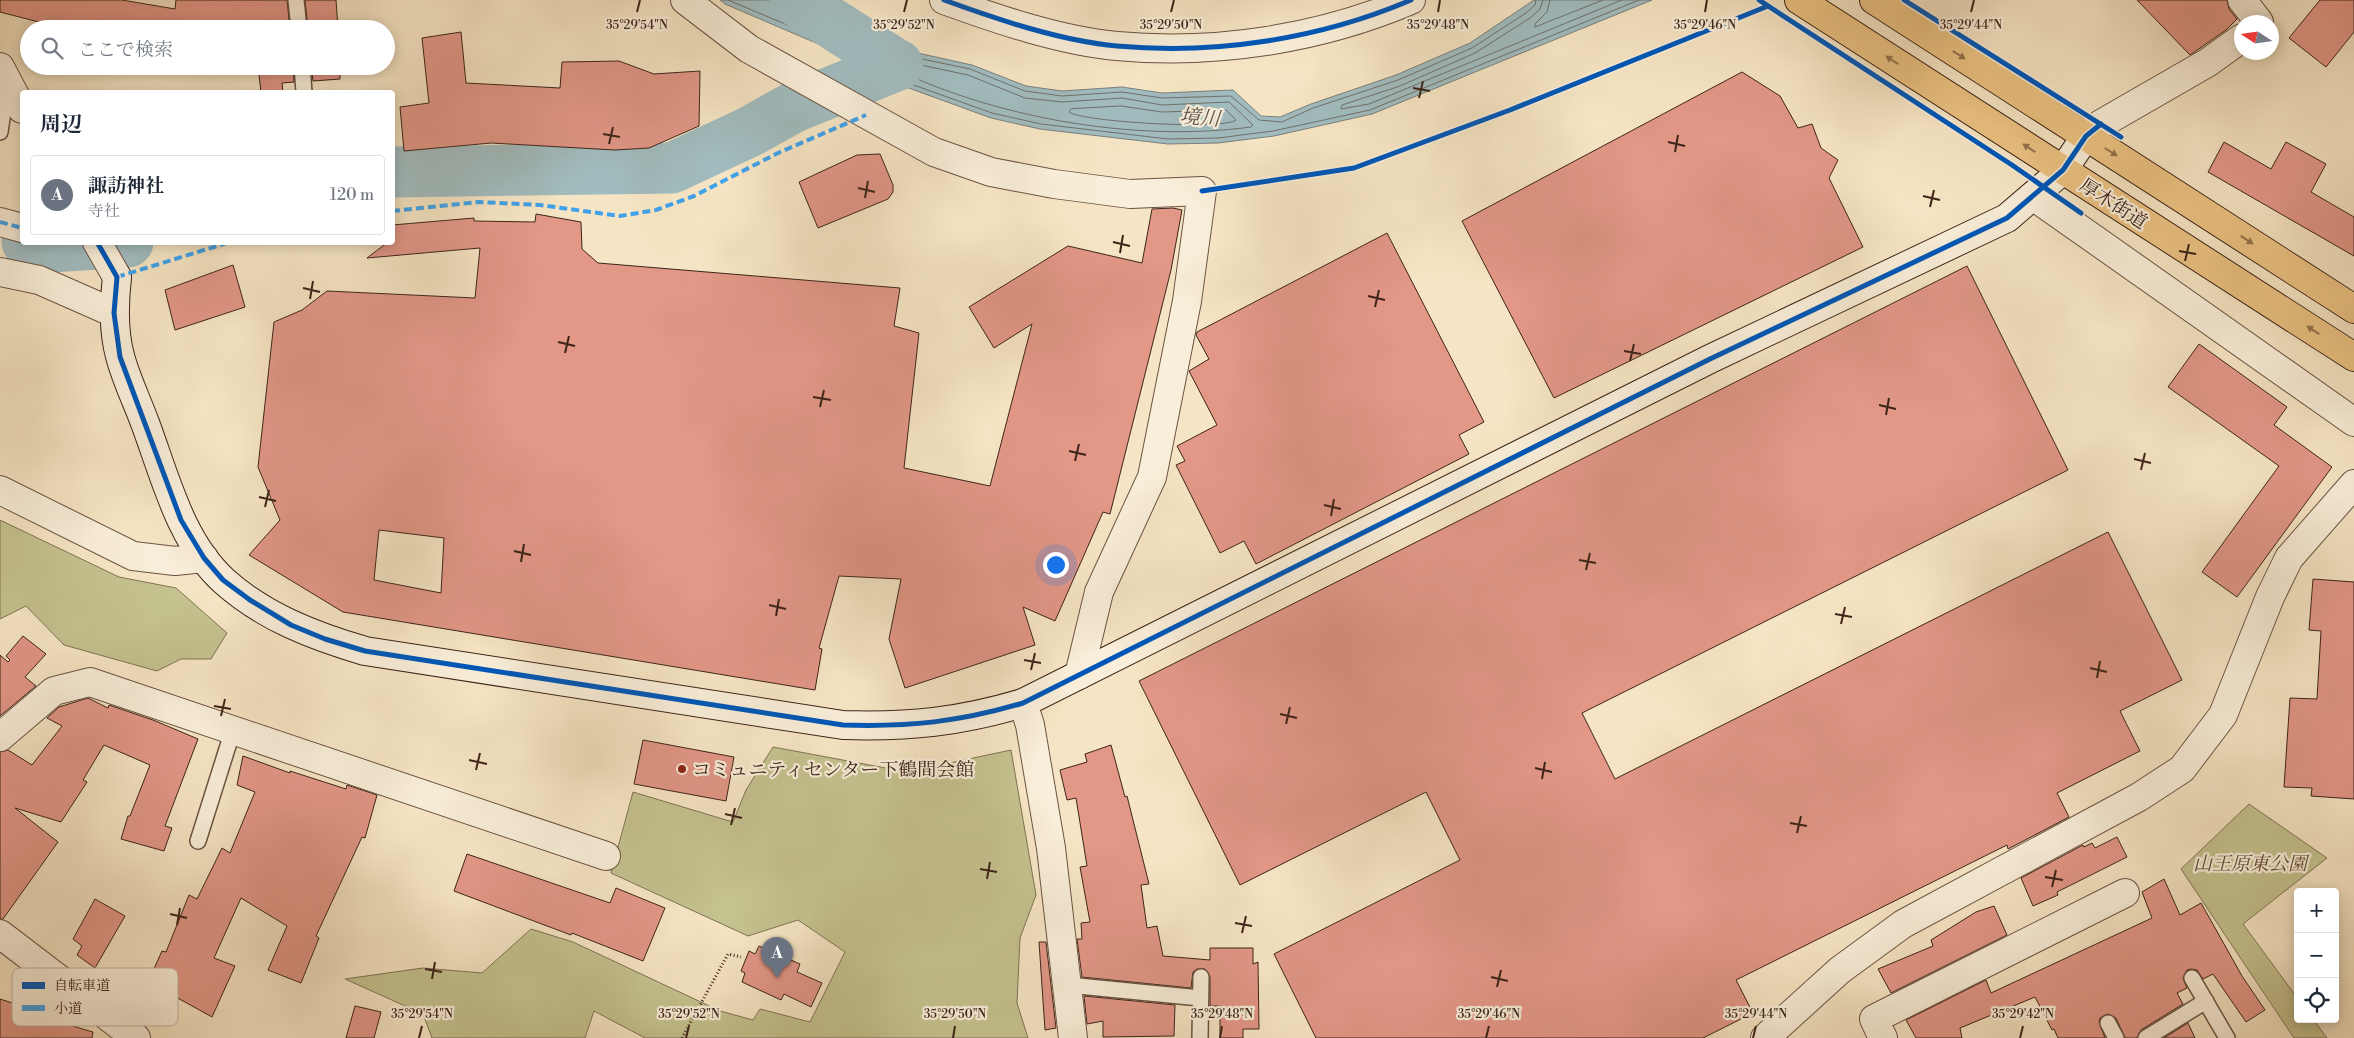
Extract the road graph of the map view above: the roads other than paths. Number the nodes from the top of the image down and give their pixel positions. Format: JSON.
{"nodes":[{"id":1,"x":296,"y":0,"type":"edge"},
{"id":2,"x":685,"y":0,"type":"edge"},
{"id":3,"x":944,"y":0,"type":"edge"},
{"id":4,"x":1411,"y":0,"type":"edge"},
{"id":5,"x":1799,"y":0,"type":"edge"},
{"id":6,"x":1874,"y":0,"type":"edge"},
{"id":7,"x":2242,"y":0,"type":"edge"},
{"id":8,"x":2254,"y":15,"type":"edge"},
{"id":9,"x":298,"y":20,"type":"edge"},
{"id":10,"x":2234,"y":44,"type":"edge"},
{"id":11,"x":4,"y":74,"type":"edge"},
{"id":12,"x":303,"y":75,"type":"edge"},
{"id":13,"x":304,"y":90,"type":"edge"},
{"id":14,"x":20,"y":105,"type":"edge"},
{"id":15,"x":0,"y":132,"type":"edge"},
{"id":16,"x":2086,"y":136,"type":"junction"},
{"id":17,"x":2062,"y":170,"type":"junction"},
{"id":18,"x":2033,"y":196,"type":"junction"},
{"id":19,"x":0,"y":222,"type":"edge"},
{"id":20,"x":20,"y":227,"type":"edge"},
{"id":21,"x":99,"y":245,"type":"edge"},
{"id":22,"x":0,"y":272,"type":"edge"},
{"id":23,"x":2354,"y":308,"type":"edge"},
{"id":24,"x":114,"y":313,"type":"junction"},
{"id":25,"x":2354,"y":357,"type":"edge"},
{"id":26,"x":2354,"y":422,"type":"edge"},
{"id":27,"x":2354,"y":484,"type":"edge"},
{"id":28,"x":0,"y":490,"type":"edge"},
{"id":29,"x":204,"y":558,"type":"junction"},
{"id":30,"x":1079,"y":675,"type":"junction"},
{"id":31,"x":1023,"y":703,"type":"junction"},
{"id":32,"x":233,"y":730,"type":"junction"},
{"id":33,"x":0,"y":737,"type":"edge"},
{"id":34,"x":198,"y":841,"type":"dead end"},
{"id":35,"x":606,"y":856,"type":"dead end"},
{"id":36,"x":2124,"y":892,"type":"dead end"},
{"id":37,"x":0,"y":934,"type":"edge"},
{"id":38,"x":44,"y":968,"type":"edge"},
{"id":39,"x":1201,"y":977,"type":"dead end"},
{"id":40,"x":2192,"y":978,"type":"dead end"},
{"id":41,"x":1068,"y":985,"type":"junction"},
{"id":42,"x":1200,"y":998,"type":"junction"},
{"id":43,"x":2206,"y":1001,"type":"junction"},
{"id":44,"x":2108,"y":1023,"type":"dead end"},
{"id":45,"x":120,"y":1026,"type":"edge"},
{"id":46,"x":136,"y":1038,"type":"edge"},
{"id":47,"x":1073,"y":1038,"type":"edge"},
{"id":48,"x":1200,"y":1038,"type":"edge"},
{"id":49,"x":1765,"y":1038,"type":"edge"},
{"id":50,"x":1882,"y":1038,"type":"edge"},
{"id":51,"x":2116,"y":1038,"type":"edge"},
{"id":52,"x":2146,"y":1038,"type":"edge"},
{"id":53,"x":2227,"y":1038,"type":"edge"}],
"edges":[{"from":1,"to":9,"type":"lane"},
{"from":2,"to":30,"type":"street"},
{"from":3,"to":4,"type":"street"},
{"from":17,"to":5,"type":"highway","name":"厚木街道","one_way":true},
{"from":6,"to":16,"type":"highway","one_way":true},
{"from":7,"to":8,"type":"street"},
{"from":10,"to":16,"type":"street"},
{"from":11,"to":14,"type":"street"},
{"from":11,"to":15,"type":"lane"},
{"from":12,"to":13,"type":"lane"},
{"from":16,"to":17,"type":"street"},
{"from":16,"to":23,"type":"highway","one_way":true},
{"from":17,"to":18,"type":"street"},
{"from":25,"to":17,"type":"highway","name":"厚木街道","one_way":true},
{"from":18,"to":26,"type":"street"},
{"from":18,"to":30,"type":"street"},
{"from":19,"to":20,"type":"street"},
{"from":21,"to":24,"type":"street"},
{"from":22,"to":24,"type":"street"},
{"from":24,"to":29,"type":"street"},
{"from":27,"to":49,"type":"street"},
{"from":28,"to":29,"type":"street"},
{"from":29,"to":31,"type":"street"},
{"from":30,"to":31,"type":"street"},
{"from":31,"to":41,"type":"street"},
{"from":32,"to":33,"type":"street"},
{"from":32,"to":34,"type":"lane"},
{"from":32,"to":35,"type":"street"},
{"from":36,"to":50,"type":"street"},
{"from":37,"to":38,"type":"street"},
{"from":39,"to":42,"type":"lane"},
{"from":40,"to":43,"type":"lane"},
{"from":41,"to":42,"type":"lane"},
{"from":41,"to":47,"type":"street"},
{"from":42,"to":48,"type":"lane"},
{"from":43,"to":52,"type":"lane"},
{"from":43,"to":53,"type":"lane"},
{"from":44,"to":51,"type":"lane"},
{"from":45,"to":46,"type":"street"}]}
